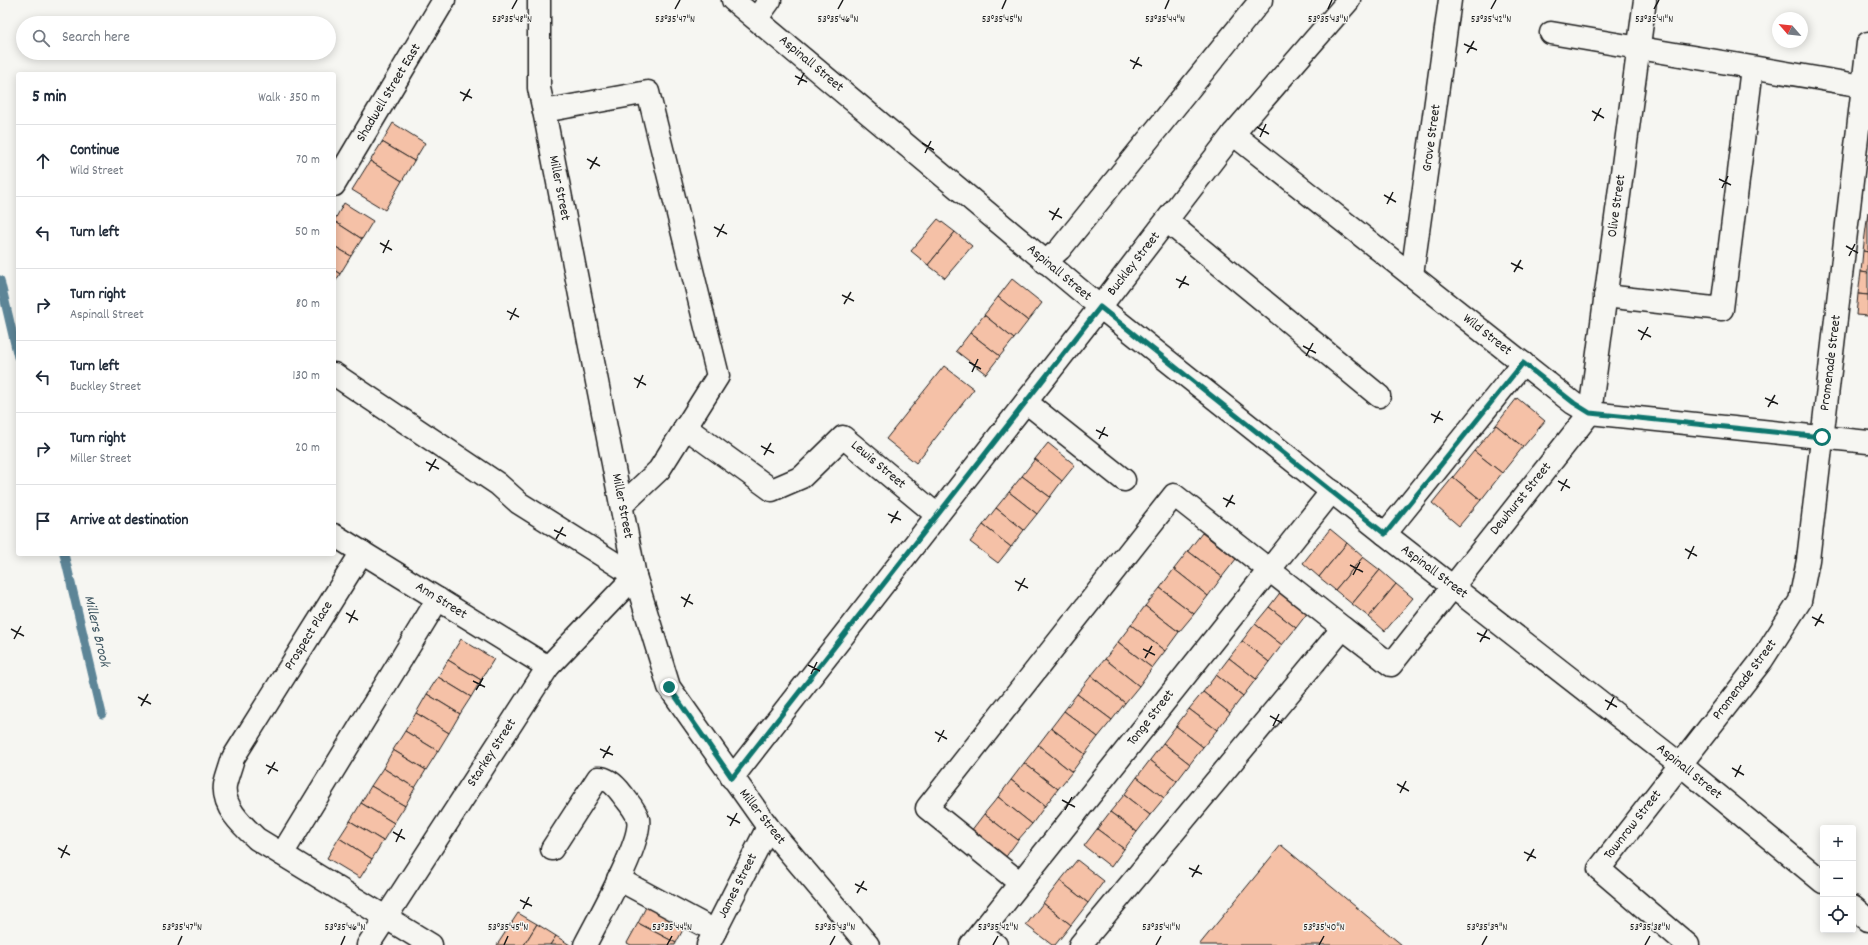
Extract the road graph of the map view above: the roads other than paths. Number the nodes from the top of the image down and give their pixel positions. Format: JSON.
{"nodes":[{"id":1,"x":444,"y":0,"type":"edge"},
{"id":2,"x":539,"y":0,"type":"edge"},
{"id":3,"x":733,"y":0,"type":"edge"},
{"id":4,"x":770,"y":0,"type":"edge"},
{"id":5,"x":1261,"y":0,"type":"edge"},
{"id":6,"x":1349,"y":0,"type":"edge"},
{"id":7,"x":1450,"y":0,"type":"edge"},
{"id":8,"x":1645,"y":0,"type":"edge"},
{"id":9,"x":757,"y":18,"type":"junction"},
{"id":10,"x":1551,"y":33,"type":"dead end"},
{"id":11,"x":1868,"y":43,"type":"edge"},
{"id":12,"x":1639,"y":49,"type":"junction"},
{"id":13,"x":1752,"y":68,"type":"junction"},
{"id":14,"x":1863,"y":86,"type":"junction"},
{"id":15,"x":544,"y":111,"type":"junction"},
{"id":16,"x":1233,"y":134,"type":"junction"},
{"id":17,"x":336,"y":182,"type":"edge"},
{"id":18,"x":1167,"y":221,"type":"junction"},
{"id":19,"x":1046,"y":262,"type":"junction"},
{"id":20,"x":1412,"y":275,"type":"junction"},
{"id":21,"x":1606,"y":296,"type":"junction"},
{"id":22,"x":1100,"y":307,"type":"junction"},
{"id":23,"x":1523,"y":363,"type":"junction"},
{"id":24,"x":336,"y":375,"type":"edge"},
{"id":25,"x":1379,"y":396,"type":"dead end"},
{"id":26,"x":1026,"y":402,"type":"junction"},
{"id":27,"x":1590,"y":413,"type":"junction"},
{"id":28,"x":685,"y":427,"type":"junction"},
{"id":29,"x":1822,"y":437,"type":"junction"},
{"id":30,"x":1868,"y":442,"type":"edge"},
{"id":31,"x":1124,"y":480,"type":"dead end"},
{"id":32,"x":1332,"y":490,"type":"junction"},
{"id":33,"x":622,"y":505,"type":"junction"},
{"id":34,"x":938,"y":515,"type":"junction"},
{"id":35,"x":1385,"y":534,"type":"junction"},
{"id":36,"x":336,"y":536,"type":"edge"},
{"id":37,"x":362,"y":552,"type":"junction"},
{"id":38,"x":1269,"y":570,"type":"junction"},
{"id":39,"x":635,"y":576,"type":"junction"},
{"id":40,"x":1452,"y":585,"type":"junction"},
{"id":41,"x":438,"y":599,"type":"junction"},
{"id":42,"x":1343,"y":628,"type":"junction"},
{"id":43,"x":548,"y":667,"type":"junction"},
{"id":44,"x":1681,"y":765,"type":"junction"},
{"id":45,"x":732,"y":778,"type":"junction"},
{"id":46,"x":768,"y":827,"type":"junction"},
{"id":47,"x":552,"y":849,"type":"dead end"},
{"id":48,"x":282,"y":854,"type":"junction"},
{"id":49,"x":618,"y":879,"type":"junction"},
{"id":50,"x":1820,"y":880,"type":"edge"},
{"id":51,"x":1020,"y":883,"type":"junction"},
{"id":52,"x":1856,"y":910,"type":"edge"},
{"id":53,"x":386,"y":916,"type":"junction"},
{"id":54,"x":1868,"y":920,"type":"edge"},
{"id":55,"x":712,"y":938,"type":"edge"},
{"id":56,"x":983,"y":941,"type":"edge"},
{"id":57,"x":368,"y":945,"type":"edge"},
{"id":58,"x":431,"y":945,"type":"edge"},
{"id":59,"x":585,"y":945,"type":"edge"},
{"id":60,"x":868,"y":945,"type":"edge"},
{"id":61,"x":1080,"y":945,"type":"edge"},
{"id":62,"x":1688,"y":945,"type":"edge"}],
"edges":[{"from":1,"to":17,"type":"street","name":"Shadwell Street East"},
{"from":2,"to":15,"type":"street","name":"Miller Street"},
{"from":3,"to":9,"type":"street","name":"Aspinall Street"},
{"from":4,"to":9,"type":"street"},
{"from":5,"to":19,"type":"street"},
{"from":6,"to":16,"type":"street","name":"Buckley Street"},
{"from":7,"to":20,"type":"street","name":"Grove Street"},
{"from":8,"to":12,"type":"street","name":"Olive Street"},
{"from":9,"to":19,"type":"street","name":"Aspinall Street"},
{"from":10,"to":12,"type":"street"},
{"from":11,"to":14,"type":"street","name":"Promenade Street"},
{"from":12,"to":13,"type":"street"},
{"from":12,"to":21,"type":"street","name":"Olive Street"},
{"from":13,"to":14,"type":"street"},
{"from":13,"to":21,"type":"street"},
{"from":14,"to":29,"type":"street","name":"Promenade Street"},
{"from":15,"to":28,"type":"street"},
{"from":15,"to":33,"type":"street","name":"Miller Street"},
{"from":16,"to":18,"type":"street","name":"Buckley Street"},
{"from":16,"to":20,"type":"street","name":"Wild Street"},
{"from":18,"to":22,"type":"street","name":"Buckley Street"},
{"from":18,"to":25,"type":"street"},
{"from":19,"to":22,"type":"street","name":"Aspinall Street"},
{"from":20,"to":23,"type":"street","name":"Wild Street"},
{"from":21,"to":27,"type":"street","name":"Olive Street"},
{"from":22,"to":26,"type":"street","name":"Buckley Street"},
{"from":22,"to":32,"type":"street","name":"Aspinall Street"},
{"from":23,"to":27,"type":"street","name":"Wild Street"},
{"from":23,"to":35,"type":"street"},
{"from":24,"to":39,"type":"street"},
{"from":26,"to":31,"type":"street"},
{"from":26,"to":34,"type":"street","name":"Buckley Street"},
{"from":27,"to":29,"type":"street","name":"Wild Street"},
{"from":27,"to":40,"type":"street","name":"Dewhurst Street"},
{"from":28,"to":33,"type":"street"},
{"from":28,"to":34,"type":"street","name":"Lewis Street"},
{"from":29,"to":30,"type":"street","name":"Wild Street"},
{"from":29,"to":44,"type":"street","name":"Promenade Street"},
{"from":32,"to":35,"type":"street","name":"Aspinall Street"},
{"from":32,"to":38,"type":"street","name":"Tonge Street"},
{"from":33,"to":39,"type":"street","name":"Miller Street"},
{"from":34,"to":45,"type":"street","name":"Buckley Street"},
{"from":35,"to":40,"type":"street","name":"Aspinall Street"},
{"from":36,"to":37,"type":"street","name":"Ann Street"},
{"from":37,"to":41,"type":"street","name":"Ann Street"},
{"from":37,"to":48,"type":"street","name":"Prospect Place"},
{"from":38,"to":42,"type":"street"},
{"from":38,"to":51,"type":"street","name":"Tonge Street"},
{"from":38,"to":51,"type":"street"},
{"from":39,"to":43,"type":"street","name":"Starkey Street"},
{"from":39,"to":45,"type":"street","name":"Miller Street"},
{"from":40,"to":42,"type":"street","name":"Dewhurst Street"},
{"from":40,"to":44,"type":"street","name":"Aspinall Street"},
{"from":41,"to":43,"type":"street","name":"Ann Street"},
{"from":41,"to":48,"type":"street"},
{"from":42,"to":61,"type":"street"},
{"from":43,"to":53,"type":"street","name":"Starkey Street"},
{"from":44,"to":50,"type":"street","name":"Aspinall Street"},
{"from":44,"to":62,"type":"street","name":"Townrow Street"},
{"from":45,"to":46,"type":"street","name":"Miller Street"},
{"from":46,"to":55,"type":"street","name":"James Street"},
{"from":46,"to":60,"type":"street","name":"Miller Street"},
{"from":47,"to":49,"type":"street"},
{"from":48,"to":53,"type":"street","name":"Prospect Place"},
{"from":49,"to":55,"type":"street"},
{"from":49,"to":59,"type":"street"},
{"from":51,"to":56,"type":"street","name":"Tonge Street"},
{"from":52,"to":54,"type":"street"},
{"from":53,"to":57,"type":"street","name":"Starkey Street"},
{"from":53,"to":58,"type":"street","name":"Prospect Place"}]}
